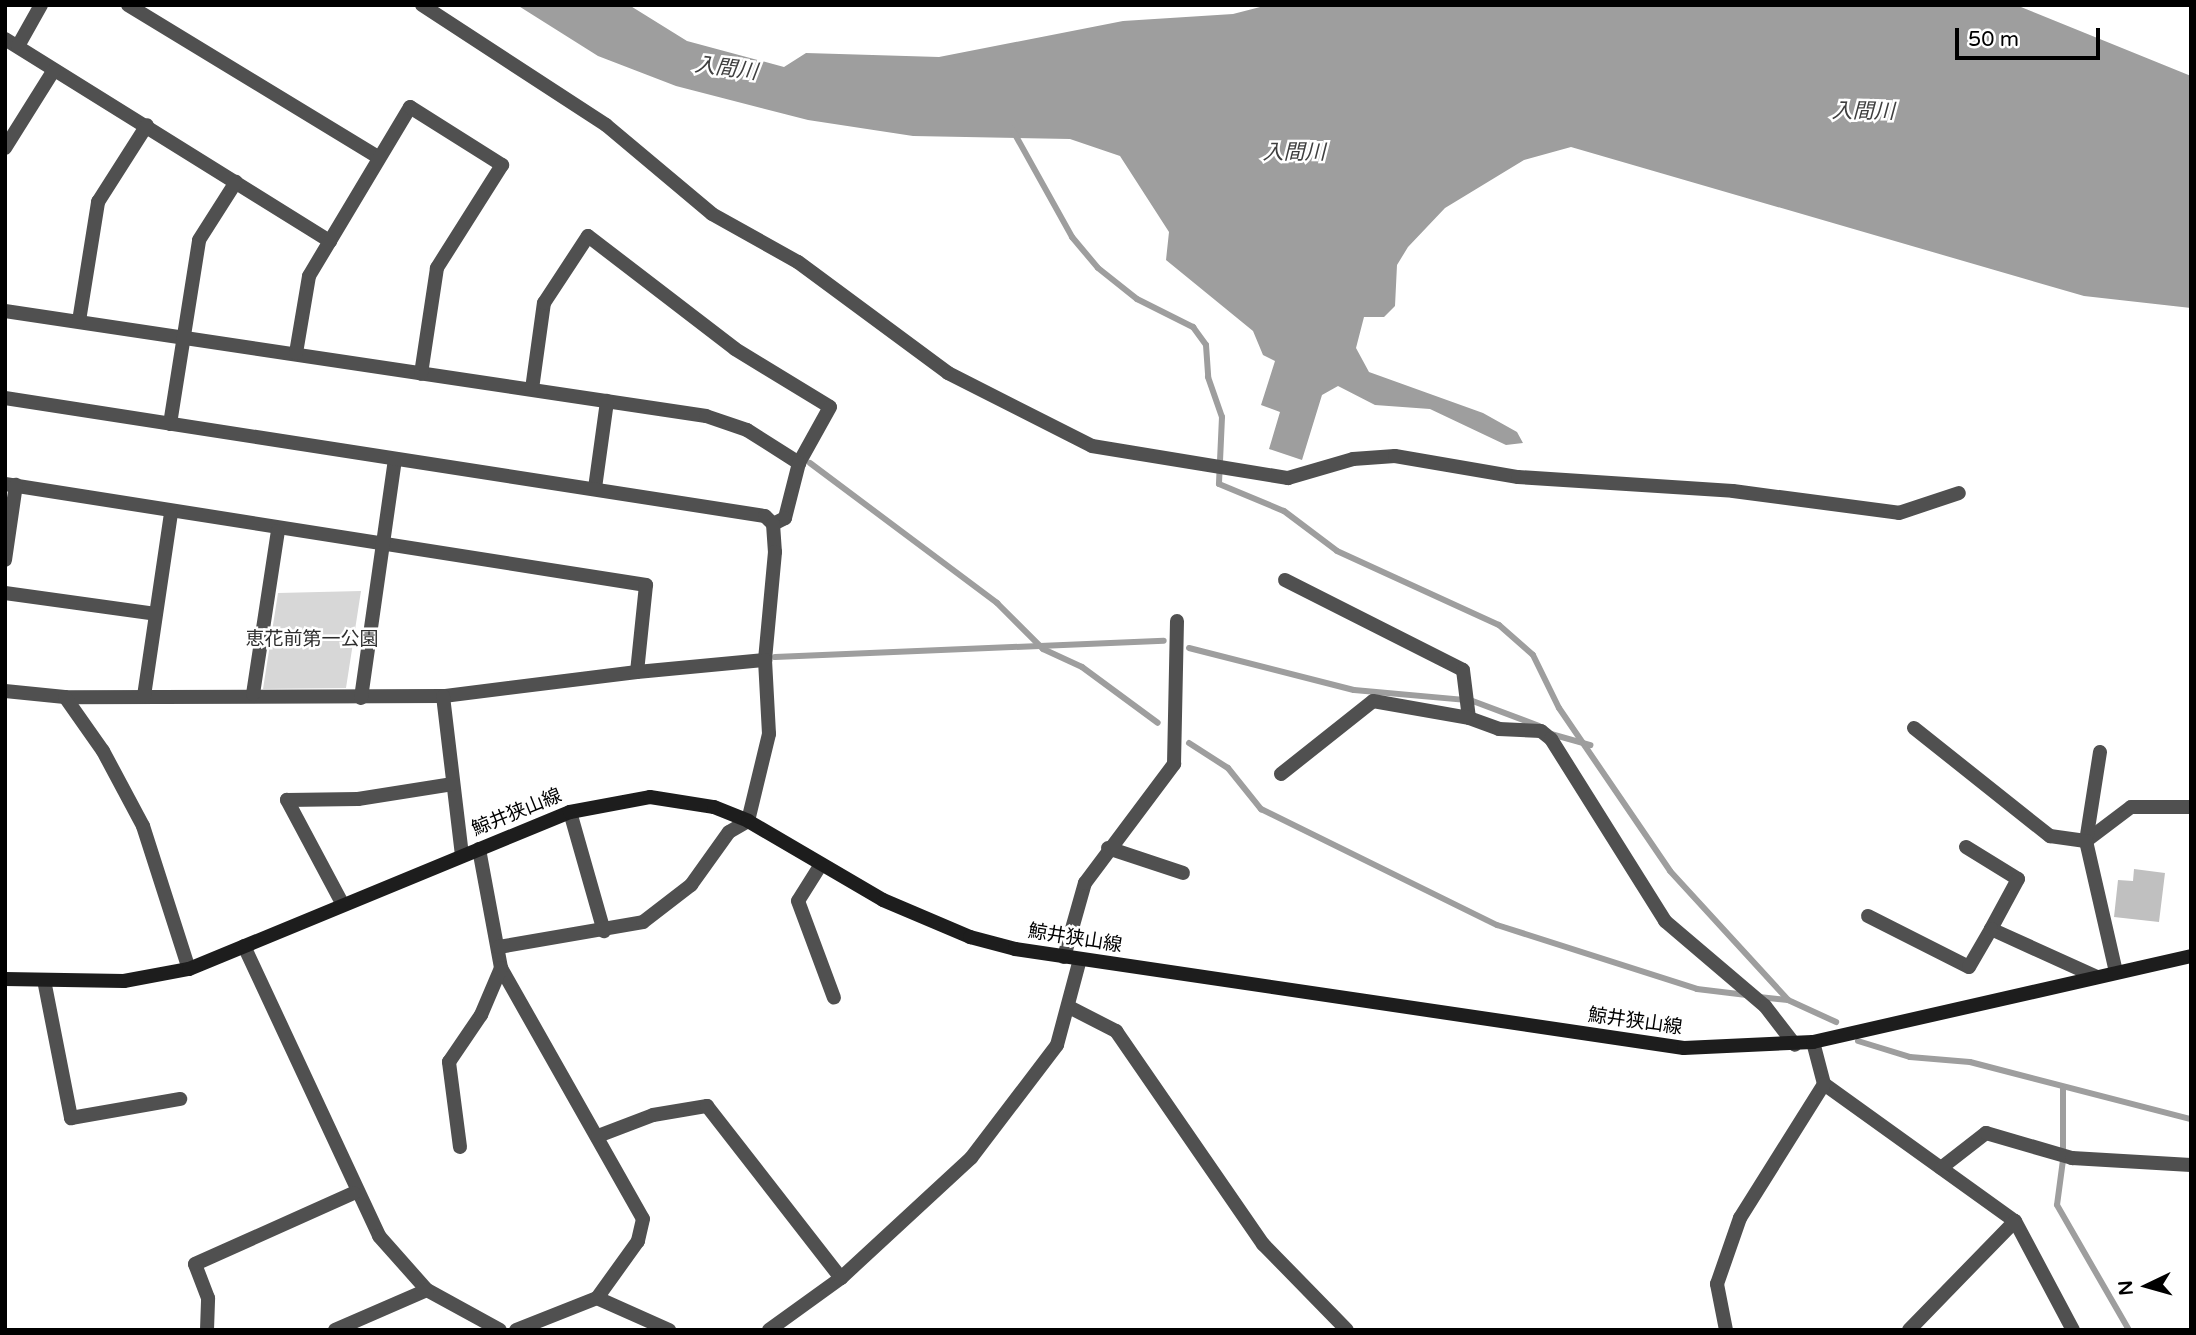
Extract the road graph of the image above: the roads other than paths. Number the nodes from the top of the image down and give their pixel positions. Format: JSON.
{"nodes":[{"id":1,"x":41,"y":5,"type":"edge"},
{"id":2,"x":128,"y":5,"type":"edge"},
{"id":3,"x":422,"y":5,"type":"edge"},
{"id":4,"x":11,"y":43,"type":"edge"},
{"id":5,"x":54,"y":70,"type":"junction"},
{"id":6,"x":147,"y":125,"type":"junction"},
{"id":7,"x":5,"y":148,"type":"edge"},
{"id":8,"x":378,"y":157,"type":"junction"},
{"id":9,"x":236,"y":182,"type":"junction"},
{"id":10,"x":330,"y":241,"type":"junction"},
{"id":11,"x":5,"y":311,"type":"edge"},
{"id":12,"x":79,"y":321,"type":"junction"},
{"id":13,"x":184,"y":337,"type":"junction"},
{"id":14,"x":296,"y":352,"type":"junction"},
{"id":15,"x":421,"y":374,"type":"junction"},
{"id":16,"x":532,"y":389,"type":"junction"},
{"id":17,"x":5,"y":398,"type":"edge"},
{"id":18,"x":607,"y":401,"type":"junction"},
{"id":19,"x":170,"y":424,"type":"junction"},
{"id":20,"x":395,"y":459,"type":"junction"},
{"id":21,"x":799,"y":463,"type":"junction"},
{"id":22,"x":11,"y":485,"type":"edge"},
{"id":23,"x":594,"y":488,"type":"junction"},
{"id":24,"x":1959,"y":493,"type":"dead end"},
{"id":25,"x":171,"y":514,"type":"junction"},
{"id":26,"x":773,"y":524,"type":"junction"},
{"id":27,"x":278,"y":531,"type":"junction"},
{"id":28,"x":383,"y":546,"type":"junction"},
{"id":29,"x":5,"y":560,"type":"edge"},
{"id":30,"x":1285,"y":580,"type":"dead end"},
{"id":31,"x":5,"y":593,"type":"edge"},
{"id":32,"x":156,"y":614,"type":"junction"},
{"id":33,"x":1177,"y":621,"type":"dead end"},
{"id":34,"x":765,"y":660,"type":"junction"},
{"id":35,"x":636,"y":672,"type":"junction"},
{"id":36,"x":5,"y":691,"type":"edge"},
{"id":37,"x":253,"y":694,"type":"junction"},
{"id":38,"x":144,"y":696,"type":"junction"},
{"id":39,"x":443,"y":696,"type":"junction"},
{"id":40,"x":65,"y":697,"type":"junction"},
{"id":41,"x":362,"y":698,"type":"junction"},
{"id":42,"x":1469,"y":718,"type":"junction"},
{"id":43,"x":1914,"y":728,"type":"dead end"},
{"id":44,"x":2099,"y":752,"type":"dead end"},
{"id":45,"x":1281,"y":774,"type":"dead end"},
{"id":46,"x":453,"y":784,"type":"junction"},
{"id":47,"x":2191,"y":807,"type":"edge"},
{"id":48,"x":569,"y":812,"type":"junction"},
{"id":49,"x":748,"y":821,"type":"junction"},
{"id":50,"x":2086,"y":841,"type":"junction"},
{"id":51,"x":1966,"y":847,"type":"dead end"},
{"id":52,"x":1108,"y":848,"type":"junction"},
{"id":53,"x":479,"y":849,"type":"junction"},
{"id":54,"x":462,"y":856,"type":"junction"},
{"id":55,"x":820,"y":866,"type":"junction"},
{"id":56,"x":1183,"y":873,"type":"dead end"},
{"id":57,"x":342,"y":903,"type":"junction"},
{"id":58,"x":1868,"y":916,"type":"dead end"},
{"id":59,"x":1991,"y":929,"type":"junction"},
{"id":60,"x":604,"y":932,"type":"junction"},
{"id":61,"x":244,"y":946,"type":"junction"},
{"id":62,"x":499,"y":947,"type":"junction"},
{"id":63,"x":2191,"y":956,"type":"edge"},
{"id":64,"x":1064,"y":957,"type":"junction"},
{"id":65,"x":1080,"y":959,"type":"junction"},
{"id":66,"x":189,"y":968,"type":"junction"},
{"id":67,"x":501,"y":968,"type":"junction"},
{"id":68,"x":2116,"y":972,"type":"junction"},
{"id":69,"x":2097,"y":977,"type":"junction"},
{"id":70,"x":5,"y":979,"type":"edge"},
{"id":71,"x":44,"y":980,"type":"junction"},
{"id":72,"x":834,"y":998,"type":"dead end"},
{"id":73,"x":1071,"y":1008,"type":"junction"},
{"id":74,"x":1813,"y":1042,"type":"junction"},
{"id":75,"x":1795,"y":1045,"type":"junction"},
{"id":76,"x":1824,"y":1084,"type":"junction"},
{"id":77,"x":180,"y":1099,"type":"dead end"},
{"id":78,"x":598,"y":1136,"type":"junction"},
{"id":79,"x":460,"y":1147,"type":"dead end"},
{"id":80,"x":2191,"y":1165,"type":"edge"},
{"id":81,"x":1941,"y":1168,"type":"junction"},
{"id":82,"x":354,"y":1194,"type":"junction"},
{"id":83,"x":2015,"y":1221,"type":"junction"},
{"id":84,"x":841,"y":1278,"type":"junction"},
{"id":85,"x":426,"y":1290,"type":"junction"},
{"id":86,"x":597,"y":1298,"type":"junction"},
{"id":87,"x":207,"y":1330,"type":"edge"},
{"id":88,"x":335,"y":1330,"type":"edge"},
{"id":89,"x":500,"y":1330,"type":"edge"},
{"id":90,"x":516,"y":1330,"type":"edge"},
{"id":91,"x":669,"y":1330,"type":"edge"},
{"id":92,"x":769,"y":1330,"type":"edge"},
{"id":93,"x":1347,"y":1330,"type":"edge"},
{"id":94,"x":1726,"y":1330,"type":"edge"},
{"id":95,"x":1909,"y":1330,"type":"edge"},
{"id":96,"x":2073,"y":1330,"type":"edge"}],
"edges":[{"from":1,"to":4,"type":"street"},
{"from":2,"to":8,"type":"street"},
{"from":3,"to":24,"type":"street"},
{"from":4,"to":5,"type":"street"},
{"from":5,"to":6,"type":"street"},
{"from":5,"to":7,"type":"street"},
{"from":6,"to":9,"type":"street"},
{"from":6,"to":12,"type":"street"},
{"from":8,"to":10,"type":"street"},
{"from":8,"to":15,"type":"street"},
{"from":9,"to":10,"type":"street"},
{"from":9,"to":13,"type":"street"},
{"from":10,"to":14,"type":"street"},
{"from":11,"to":12,"type":"street"},
{"from":12,"to":13,"type":"street"},
{"from":13,"to":14,"type":"street"},
{"from":13,"to":19,"type":"street"},
{"from":14,"to":15,"type":"street"},
{"from":15,"to":16,"type":"street"},
{"from":16,"to":18,"type":"street"},
{"from":16,"to":21,"type":"street"},
{"from":17,"to":19,"type":"street"},
{"from":18,"to":21,"type":"street"},
{"from":18,"to":23,"type":"street"},
{"from":19,"to":20,"type":"street"},
{"from":20,"to":23,"type":"street"},
{"from":20,"to":28,"type":"street"},
{"from":21,"to":26,"type":"street"},
{"from":22,"to":25,"type":"street"},
{"from":22,"to":29,"type":"street"},
{"from":23,"to":26,"type":"street"},
{"from":25,"to":27,"type":"street"},
{"from":25,"to":32,"type":"street"},
{"from":26,"to":34,"type":"street"},
{"from":27,"to":28,"type":"street"},
{"from":27,"to":37,"type":"street"},
{"from":28,"to":35,"type":"street"},
{"from":28,"to":41,"type":"street"},
{"from":30,"to":42,"type":"street"},
{"from":31,"to":32,"type":"street"},
{"from":32,"to":38,"type":"street"},
{"from":33,"to":52,"type":"street"},
{"from":34,"to":35,"type":"street"},
{"from":34,"to":49,"type":"street"},
{"from":35,"to":39,"type":"street"},
{"from":36,"to":40,"type":"street"},
{"from":37,"to":38,"type":"street"},
{"from":37,"to":41,"type":"street"},
{"from":38,"to":40,"type":"street"},
{"from":39,"to":41,"type":"street"},
{"from":39,"to":46,"type":"street"},
{"from":40,"to":66,"type":"street"},
{"from":42,"to":45,"type":"street"},
{"from":42,"to":75,"type":"street"},
{"from":43,"to":50,"type":"street"},
{"from":44,"to":50,"type":"street"},
{"from":46,"to":54,"type":"street"},
{"from":46,"to":57,"type":"street"},
{"from":47,"to":50,"type":"street"},
{"from":48,"to":49,"type":"main road","name":"鯨井狭山線"},
{"from":48,"to":53,"type":"main road","name":"鯨井狭山線"},
{"from":48,"to":60,"type":"street"},
{"from":49,"to":55,"type":"main road","name":"鯨井狭山線"},
{"from":49,"to":60,"type":"street"},
{"from":50,"to":68,"type":"street"},
{"from":51,"to":59,"type":"street"},
{"from":52,"to":56,"type":"street"},
{"from":52,"to":64,"type":"street"},
{"from":53,"to":54,"type":"main road","name":"鯨井狭山線"},
{"from":53,"to":62,"type":"street"},
{"from":54,"to":57,"type":"main road","name":"鯨井狭山線"},
{"from":55,"to":64,"type":"main road","name":"鯨井狭山線"},
{"from":55,"to":72,"type":"street"},
{"from":57,"to":61,"type":"main road","name":"鯨井狭山線"},
{"from":58,"to":59,"type":"street"},
{"from":59,"to":69,"type":"street"},
{"from":60,"to":62,"type":"street"},
{"from":61,"to":66,"type":"main road","name":"鯨井狭山線"},
{"from":61,"to":82,"type":"street"},
{"from":62,"to":67,"type":"street"},
{"from":63,"to":68,"type":"main road","name":"鯨井狭山線"},
{"from":64,"to":65,"type":"main road","name":"鯨井狭山線"},
{"from":65,"to":73,"type":"street"},
{"from":65,"to":75,"type":"main road","name":"鯨井狭山線"},
{"from":66,"to":71,"type":"main road","name":"鯨井狭山線"},
{"from":67,"to":78,"type":"street"},
{"from":67,"to":79,"type":"street"},
{"from":68,"to":69,"type":"main road","name":"鯨井狭山線"},
{"from":69,"to":74,"type":"main road","name":"鯨井狭山線"},
{"from":70,"to":71,"type":"main road","name":"鯨井狭山線"},
{"from":71,"to":77,"type":"street"},
{"from":73,"to":84,"type":"street"},
{"from":73,"to":93,"type":"street"},
{"from":74,"to":75,"type":"main road","name":"鯨井狭山線"},
{"from":74,"to":76,"type":"street"},
{"from":76,"to":81,"type":"street"},
{"from":76,"to":94,"type":"street"},
{"from":78,"to":84,"type":"street"},
{"from":78,"to":86,"type":"street"},
{"from":80,"to":81,"type":"street"},
{"from":81,"to":83,"type":"street"},
{"from":82,"to":85,"type":"street"},
{"from":82,"to":87,"type":"street"},
{"from":83,"to":95,"type":"street"},
{"from":83,"to":96,"type":"street"},
{"from":84,"to":92,"type":"street"},
{"from":85,"to":88,"type":"street"},
{"from":85,"to":89,"type":"street"},
{"from":86,"to":90,"type":"street"},
{"from":86,"to":91,"type":"street"}]}
